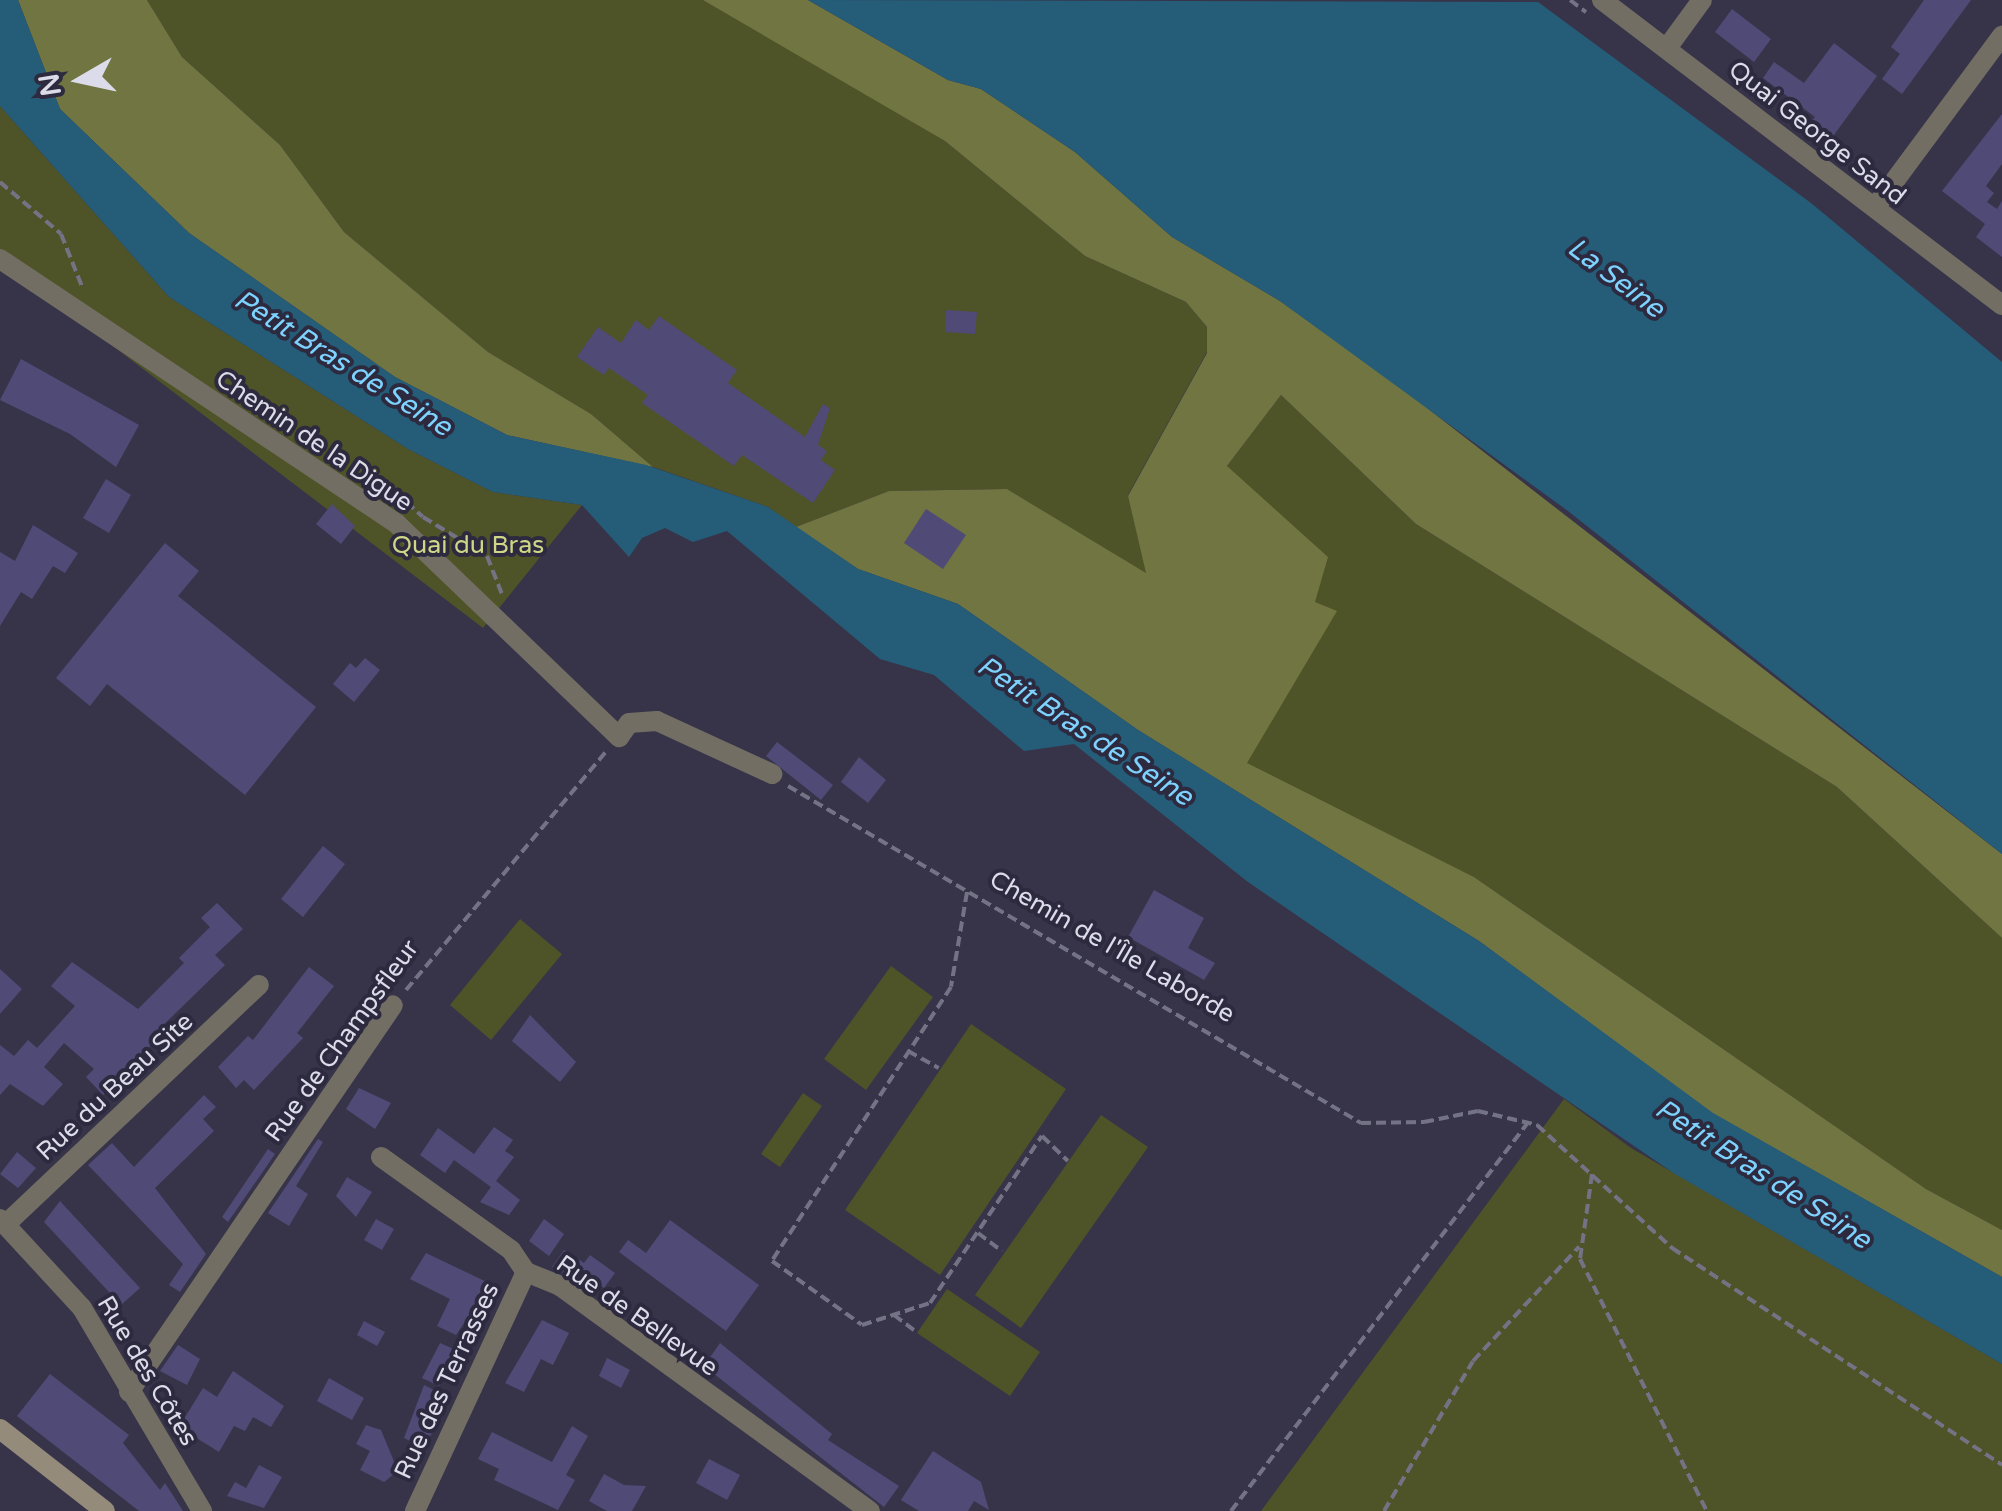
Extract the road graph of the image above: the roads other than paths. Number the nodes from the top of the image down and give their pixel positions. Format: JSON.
{"nodes":[{"id":1,"x":1602,"y":0,"type":"edge"},
{"id":2,"x":1702,"y":0,"type":"edge"},
{"id":3,"x":2002,"y":36,"type":"edge"},
{"id":4,"x":1667,"y":48,"type":"junction"},
{"id":5,"x":1876,"y":206,"type":"junction"},
{"id":6,"x":0,"y":259,"type":"edge"},
{"id":7,"x":2002,"y":304,"type":"edge"},
{"id":8,"x":772,"y":774,"type":"road end"},
{"id":9,"x":259,"y":986,"type":"dead end"},
{"id":10,"x":394,"y":1005,"type":"road end"},
{"id":11,"x":382,"y":1157,"type":"dead end"},
{"id":12,"x":3,"y":1222,"type":"edge"},
{"id":13,"x":526,"y":1272,"type":"junction"},
{"id":14,"x":129,"y":1392,"type":"junction"},
{"id":15,"x":0,"y":1429,"type":"edge"},
{"id":16,"x":105,"y":1511,"type":"edge"},
{"id":17,"x":202,"y":1511,"type":"edge"},
{"id":18,"x":415,"y":1511,"type":"edge"},
{"id":19,"x":870,"y":1511,"type":"edge"}],
"edges":[{"from":1,"to":4,"type":"street","name":"Quai George Sand"},
{"from":2,"to":4,"type":"street"},
{"from":3,"to":5,"type":"street"},
{"from":4,"to":5,"type":"street","name":"Quai George Sand"},
{"from":5,"to":7,"type":"street","name":"Quai George Sand"},
{"from":6,"to":8,"type":"street","name":"Chemin de la Digue"},
{"from":9,"to":12,"type":"street","name":"Rue du Beau Site"},
{"from":10,"to":14,"type":"street","name":"Rue de Champsfleur"},
{"from":11,"to":13,"type":"street","name":"Rue de Bellevue"},
{"from":12,"to":14,"type":"street","name":"Rue des Côtes"},
{"from":13,"to":18,"type":"street","name":"Rue des Terrasses"},
{"from":13,"to":19,"type":"street","name":"Rue de Bellevue"},
{"from":14,"to":17,"type":"street","name":"Rue des Côtes"},
{"from":15,"to":16,"type":"main road"}]}
